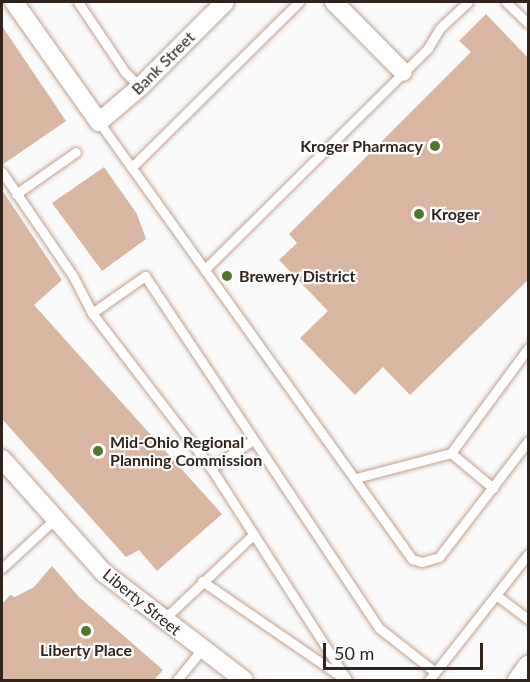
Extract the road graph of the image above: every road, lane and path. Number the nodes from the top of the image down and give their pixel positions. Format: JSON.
{"nodes":[{"id":1,"x":14,"y":2,"type":"edge"},
{"id":2,"x":78,"y":2,"type":"edge"},
{"id":3,"x":225,"y":2,"type":"edge"},
{"id":4,"x":299,"y":2,"type":"edge"},
{"id":5,"x":334,"y":2,"type":"edge"},
{"id":6,"x":468,"y":2,"type":"edge"},
{"id":7,"x":506,"y":2,"type":"edge"},
{"id":8,"x":528,"y":23,"type":"edge"},
{"id":9,"x":403,"y":72,"type":"junction"},
{"id":10,"x":140,"y":87,"type":"junction"},
{"id":11,"x":99,"y":122,"type":"junction"},
{"id":12,"x":76,"y":152,"type":"dead end"},
{"id":13,"x":132,"y":167,"type":"junction"},
{"id":14,"x":2,"y":172,"type":"edge"},
{"id":15,"x":16,"y":194,"type":"junction"},
{"id":16,"x":205,"y":269,"type":"junction"},
{"id":17,"x":92,"y":313,"type":"junction"},
{"id":18,"x":528,"y":348,"type":"edge"},
{"id":19,"x":253,"y":440,"type":"junction"},
{"id":20,"x":528,"y":441,"type":"edge"},
{"id":21,"x":451,"y":453,"type":"junction"},
{"id":22,"x":2,"y":459,"type":"edge"},
{"id":23,"x":211,"y":468,"type":"junction"},
{"id":24,"x":356,"y":478,"type":"junction"},
{"id":25,"x":494,"y":488,"type":"junction"},
{"id":26,"x":55,"y":519,"type":"junction"},
{"id":27,"x":254,"y":534,"type":"junction"},
{"id":28,"x":528,"y":554,"type":"edge"},
{"id":29,"x":2,"y":568,"type":"edge"},
{"id":30,"x":202,"y":581,"type":"junction"},
{"id":31,"x":496,"y":595,"type":"junction"},
{"id":32,"x":528,"y":619,"type":"edge"},
{"id":33,"x":163,"y":620,"type":"junction"},
{"id":34,"x":202,"y":649,"type":"junction"},
{"id":35,"x":528,"y":665,"type":"edge"},
{"id":36,"x":435,"y":672,"type":"junction"},
{"id":37,"x":346,"y":679,"type":"edge"},
{"id":38,"x":177,"y":681,"type":"edge"},
{"id":39,"x":244,"y":681,"type":"edge"},
{"id":40,"x":429,"y":681,"type":"edge"},
{"id":41,"x":517,"y":681,"type":"edge"}],
"edges":[{"from":1,"to":11,"type":"street"},
{"from":2,"to":10,"type":"lane"},
{"from":3,"to":10,"type":"street","name":"Bank Street"},
{"from":4,"to":13,"type":"lane"},
{"from":5,"to":9,"type":"street"},
{"from":6,"to":9,"type":"lane"},
{"from":7,"to":8,"type":"lane"},
{"from":9,"to":16,"type":"lane"},
{"from":10,"to":11,"type":"street","name":"Bank Street"},
{"from":11,"to":13,"type":"lane"},
{"from":12,"to":15,"type":"lane"},
{"from":13,"to":16,"type":"lane"},
{"from":14,"to":15,"type":"lane"},
{"from":15,"to":17,"type":"lane"},
{"from":16,"to":24,"type":"lane"},
{"from":17,"to":19,"type":"lane"},
{"from":17,"to":23,"type":"lane"},
{"from":18,"to":21,"type":"lane"},
{"from":19,"to":23,"type":"lane"},
{"from":19,"to":36,"type":"lane"},
{"from":20,"to":25,"type":"lane"},
{"from":21,"to":24,"type":"lane"},
{"from":21,"to":25,"type":"lane"},
{"from":22,"to":26,"type":"street","name":"Liberty Street"},
{"from":23,"to":27,"type":"lane"},
{"from":24,"to":25,"type":"lane"},
{"from":26,"to":29,"type":"lane"},
{"from":26,"to":33,"type":"street","name":"Liberty Street"},
{"from":27,"to":30,"type":"lane"},
{"from":27,"to":37,"type":"lane"},
{"from":28,"to":31,"type":"lane"},
{"from":30,"to":33,"type":"lane"},
{"from":30,"to":37,"type":"lane"},
{"from":31,"to":32,"type":"lane"},
{"from":31,"to":36,"type":"lane"},
{"from":33,"to":34,"type":"street","name":"Liberty Street"},
{"from":34,"to":38,"type":"lane"},
{"from":34,"to":39,"type":"street","name":"Liberty Street"},
{"from":35,"to":41,"type":"street"},
{"from":36,"to":40,"type":"lane"}]}
